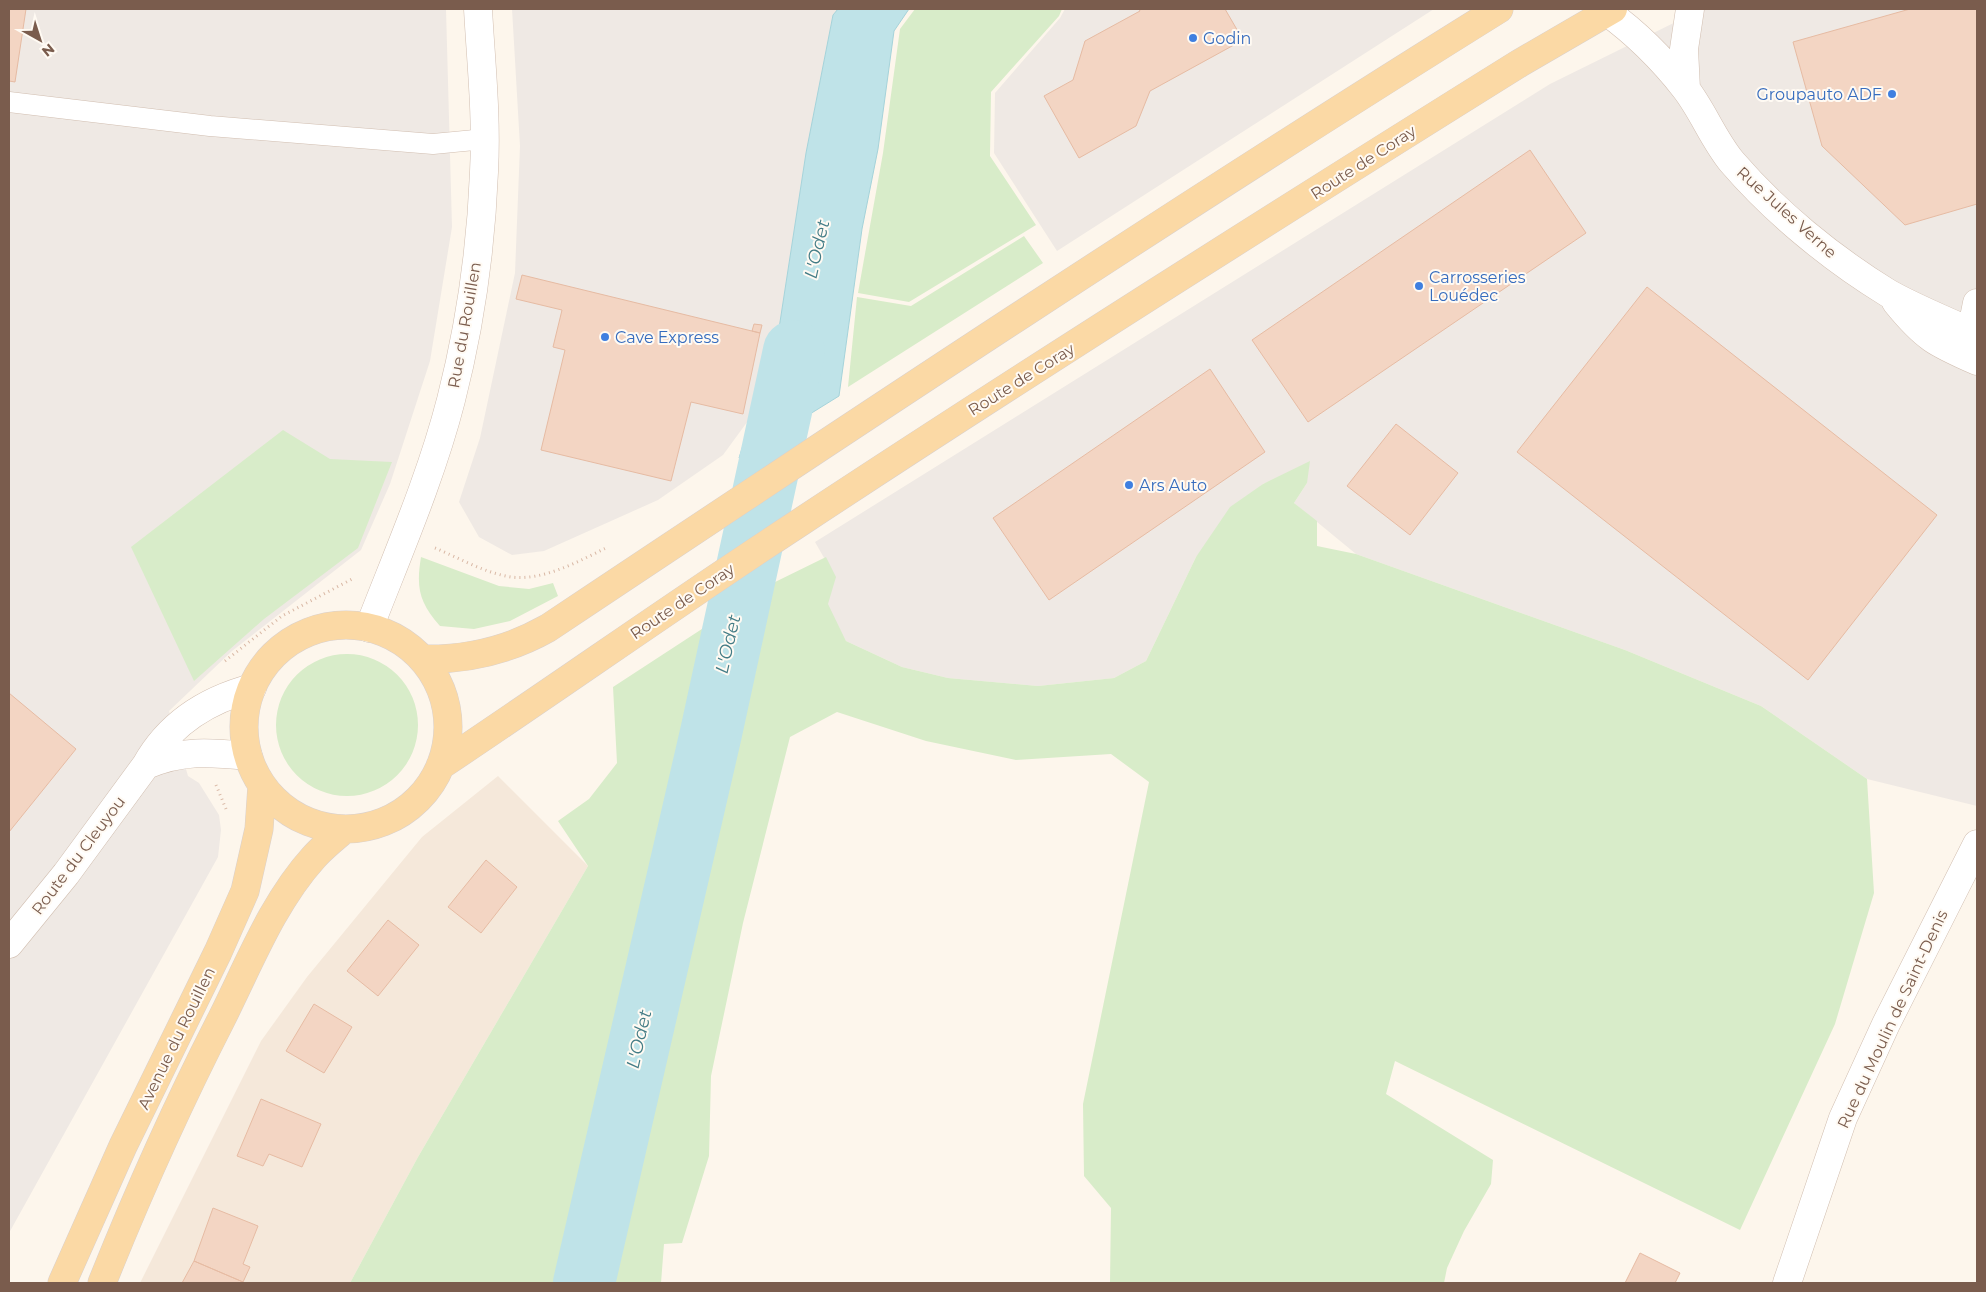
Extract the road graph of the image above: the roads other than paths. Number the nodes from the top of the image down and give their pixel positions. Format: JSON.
{"nodes":[{"id":1,"x":478,"y":9,"type":"edge"},
{"id":2,"x":1499,"y":9,"type":"edge"},
{"id":3,"x":1690,"y":9,"type":"edge"},
{"id":4,"x":1610,"y":10,"type":"edge"},
{"id":5,"x":1686,"y":90,"type":"junction"},
{"id":6,"x":9,"y":102,"type":"edge"},
{"id":7,"x":484,"y":140,"type":"junction"},
{"id":8,"x":1977,"y":303,"type":"edge"},
{"id":9,"x":1976,"y":347,"type":"edge"},
{"id":10,"x":369,"y":628,"type":"junction"},
{"id":11,"x":422,"y":659,"type":"junction"},
{"id":12,"x":252,"y":688,"type":"junction"},
{"id":13,"x":248,"y":756,"type":"junction"},
{"id":14,"x":146,"y":765,"type":"junction"},
{"id":15,"x":440,"y":766,"type":"junction"},
{"id":16,"x":262,"y":785,"type":"junction"},
{"id":17,"x":345,"y":829,"type":"junction"},
{"id":18,"x":1977,"y":844,"type":"edge"},
{"id":19,"x":9,"y":944,"type":"edge"},
{"id":20,"x":62,"y":1283,"type":"edge"},
{"id":21,"x":102,"y":1283,"type":"edge"},
{"id":22,"x":1786,"y":1283,"type":"edge"}],
"edges":[{"from":1,"to":7,"type":"street","name":"Rue du Rouillen"},
{"from":2,"to":11,"type":"main road"},
{"from":3,"to":5,"type":"street","name":"Rue Jules Verne"},
{"from":4,"to":5,"type":"street","name":"Rue Jules Verne"},
{"from":4,"to":15,"type":"main road","name":"Route de Coray"},
{"from":5,"to":9,"type":"street","name":"Rue Jules Verne"},
{"from":6,"to":7,"type":"lane"},
{"from":7,"to":10,"type":"street","name":"Rue du Rouillen"},
{"from":8,"to":9,"type":"street","name":"Rue Jules Verne"},
{"from":10,"to":11,"type":"main road"},
{"from":10,"to":12,"type":"main road"},
{"from":11,"to":15,"type":"main road"},
{"from":12,"to":13,"type":"main road"},
{"from":12,"to":14,"type":"street","name":"Route du Cleuyou"},
{"from":13,"to":14,"type":"street"},
{"from":13,"to":16,"type":"main road"},
{"from":14,"to":19,"type":"street","name":"Route du Cleuyou"},
{"from":15,"to":17,"type":"main road"},
{"from":16,"to":17,"type":"main road"},
{"from":16,"to":20,"type":"main road","name":"Avenue du Rouillen"},
{"from":17,"to":21,"type":"main road","name":"Avenue du Rouillen"},
{"from":18,"to":22,"type":"street","name":"Rue du Moulin de Saint-Denis"}]}
